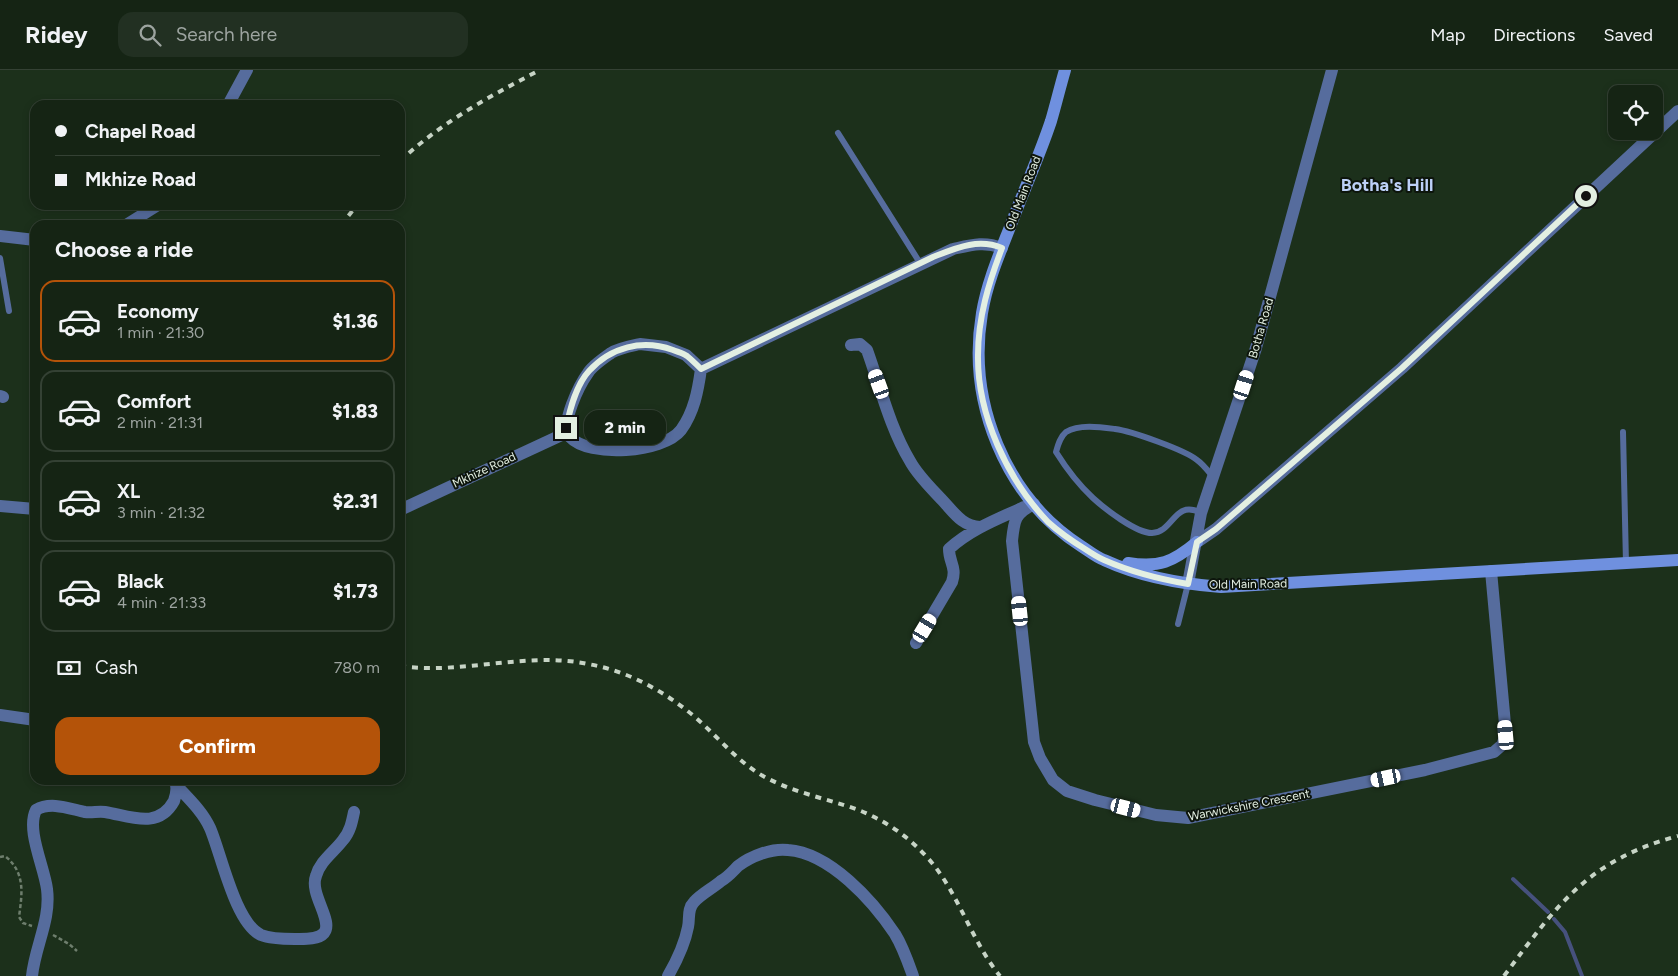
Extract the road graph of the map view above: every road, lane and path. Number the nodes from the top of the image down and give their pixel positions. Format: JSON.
{"nodes":[{"id":1,"x":246,"y":70,"type":"edge"},
{"id":2,"x":1065,"y":70,"type":"edge"},
{"id":3,"x":1332,"y":70,"type":"edge"},
{"id":4,"x":231,"y":100,"type":"edge"},
{"id":5,"x":1678,"y":111,"type":"edge"},
{"id":6,"x":838,"y":133,"type":"dead end"},
{"id":7,"x":150,"y":210,"type":"edge"},
{"id":8,"x":134,"y":220,"type":"edge"},
{"id":9,"x":0,"y":236,"type":"edge"},
{"id":10,"x":30,"y":239,"type":"edge"},
{"id":11,"x":1002,"y":248,"type":"junction"},
{"id":12,"x":0,"y":258,"type":"edge"},
{"id":13,"x":920,"y":263,"type":"junction"},
{"id":14,"x":9,"y":311,"type":"dead end"},
{"id":15,"x":851,"y":345,"type":"dead end"},
{"id":16,"x":701,"y":369,"type":"junction"},
{"id":17,"x":568,"y":432,"type":"junction"},
{"id":18,"x":1623,"y":432,"type":"dead end"},
{"id":19,"x":1213,"y":478,"type":"junction"},
{"id":20,"x":1034,"y":504,"type":"junction"},
{"id":21,"x":0,"y":506,"type":"edge"},
{"id":22,"x":405,"y":508,"type":"edge"},
{"id":23,"x":30,"y":509,"type":"edge"},
{"id":24,"x":1201,"y":513,"type":"junction"},
{"id":25,"x":980,"y":527,"type":"junction"},
{"id":26,"x":1197,"y":542,"type":"junction"},
{"id":27,"x":1103,"y":560,"type":"junction"},
{"id":28,"x":1678,"y":560,"type":"edge"},
{"id":29,"x":1626,"y":563,"type":"junction"},
{"id":30,"x":1490,"y":571,"type":"junction"},
{"id":31,"x":1188,"y":584,"type":"junction"},
{"id":32,"x":1178,"y":624,"type":"dead end"},
{"id":33,"x":916,"y":643,"type":"dead end"},
{"id":34,"x":0,"y":715,"type":"edge"},
{"id":35,"x":30,"y":719,"type":"edge"},
{"id":36,"x":176,"y":785,"type":"edge"},
{"id":37,"x":178,"y":785,"type":"edge"},
{"id":38,"x":354,"y":812,"type":"dead end"},
{"id":39,"x":0,"y":857,"type":"edge"},
{"id":40,"x":44,"y":930,"type":"junction"},
{"id":41,"x":77,"y":951,"type":"dead end"},
{"id":42,"x":32,"y":976,"type":"edge"},
{"id":43,"x":668,"y":976,"type":"edge"},
{"id":44,"x":913,"y":976,"type":"edge"}],
"edges":[{"from":1,"to":4,"type":"street"},
{"from":2,"to":11,"type":"main road","name":"Old Main Road"},
{"from":3,"to":19,"type":"street","name":"Botha Road"},
{"from":5,"to":26,"type":"street"},
{"from":6,"to":13,"type":"lane"},
{"from":7,"to":8,"type":"street"},
{"from":9,"to":10,"type":"street"},
{"from":11,"to":13,"type":"street"},
{"from":11,"to":20,"type":"main road","name":"Old Main Road"},
{"from":12,"to":14,"type":"lane"},
{"from":13,"to":16,"type":"street"},
{"from":15,"to":25,"type":"street"},
{"from":16,"to":17,"type":"street"},
{"from":16,"to":17,"type":"street"},
{"from":17,"to":22,"type":"street","name":"Mkhize Road"},
{"from":18,"to":29,"type":"lane"},
{"from":19,"to":24,"type":"street","name":"Botha Road"},
{"from":19,"to":24,"type":"lane"},
{"from":20,"to":25,"type":"street"},
{"from":20,"to":27,"type":"main road","name":"Old Main Road"},
{"from":20,"to":30,"type":"street","name":"Warwickshire Crescent"},
{"from":21,"to":23,"type":"street"},
{"from":24,"to":26,"type":"street","name":"Botha Road"},
{"from":25,"to":33,"type":"street"},
{"from":26,"to":27,"type":"main road"},
{"from":26,"to":31,"type":"street","name":"Botha Road"},
{"from":27,"to":31,"type":"main road","name":"Old Main Road"},
{"from":28,"to":29,"type":"main road","name":"Old Main Road"},
{"from":29,"to":30,"type":"main road","name":"Old Main Road"},
{"from":30,"to":31,"type":"main road","name":"Old Main Road"},
{"from":31,"to":32,"type":"lane"},
{"from":34,"to":35,"type":"street"},
{"from":36,"to":40,"type":"street"},
{"from":37,"to":38,"type":"street"},
{"from":39,"to":40,"type":"path"},
{"from":40,"to":41,"type":"path"},
{"from":40,"to":42,"type":"street"},
{"from":43,"to":44,"type":"street"}]}
